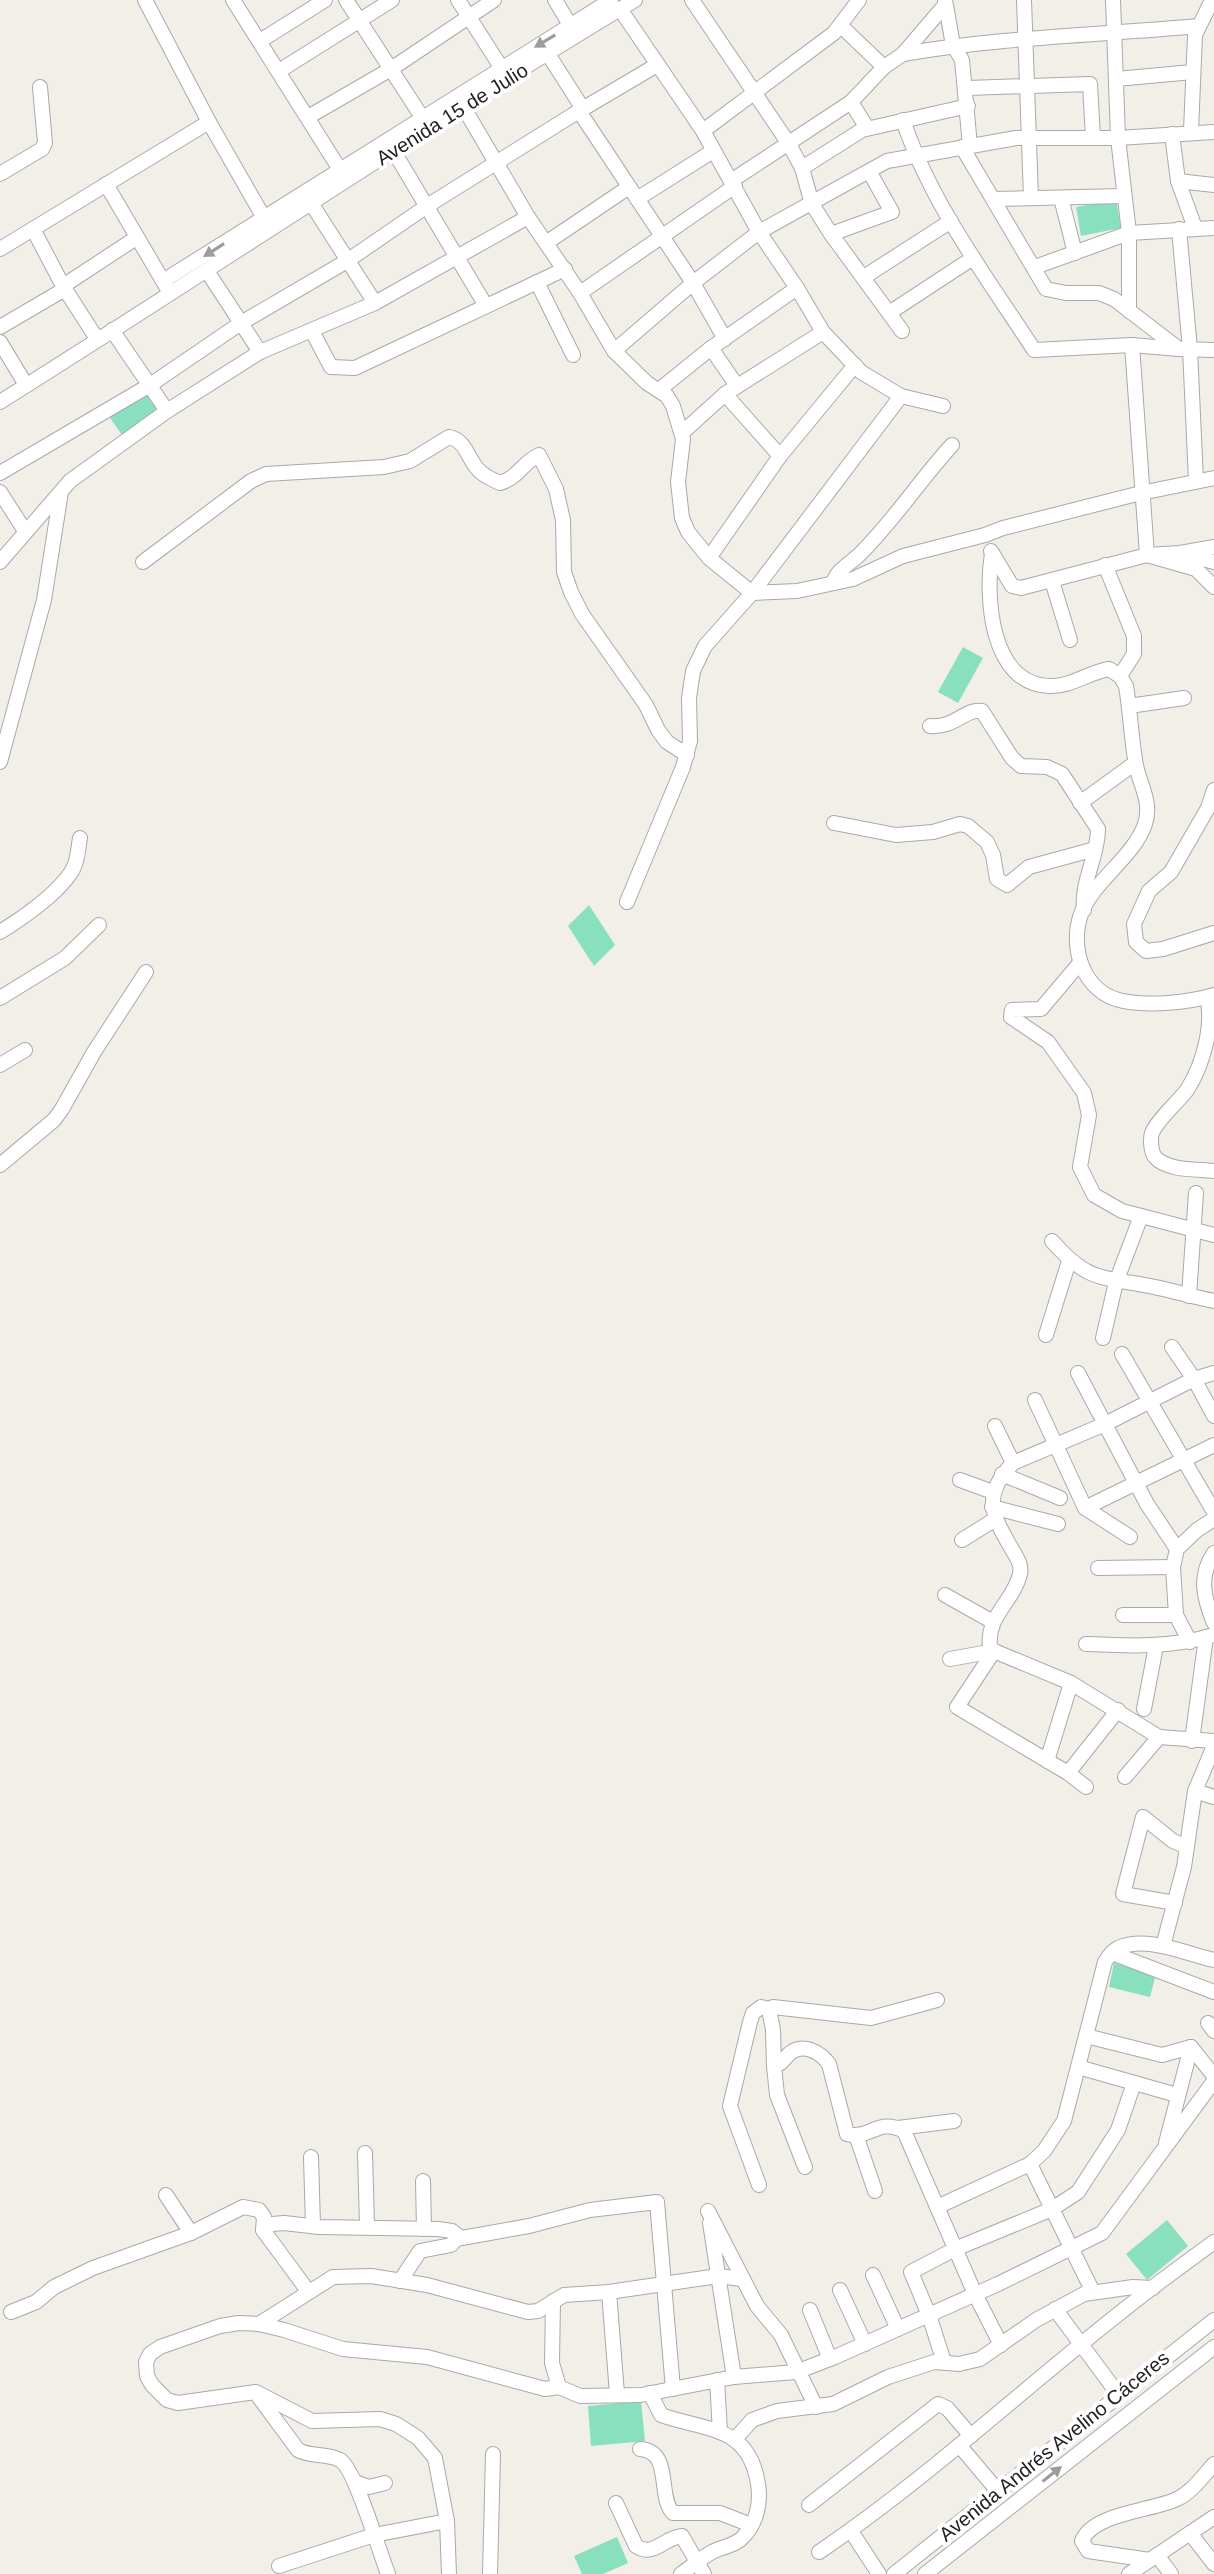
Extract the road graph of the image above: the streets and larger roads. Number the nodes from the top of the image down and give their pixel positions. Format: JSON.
{"nodes":[{"id":1,"x":145,"y":0,"type":"edge"},
{"id":2,"x":325,"y":0,"type":"edge"},
{"id":3,"x":346,"y":0,"type":"edge"},
{"id":4,"x":392,"y":0,"type":"edge"},
{"id":5,"x":458,"y":0,"type":"edge"},
{"id":6,"x":494,"y":0,"type":"edge"},
{"id":7,"x":555,"y":0,"type":"edge"},
{"id":8,"x":635,"y":0,"type":"edge"},
{"id":9,"x":692,"y":0,"type":"edge"},
{"id":10,"x":859,"y":0,"type":"edge"},
{"id":11,"x":1024,"y":0,"type":"edge"},
{"id":12,"x":1113,"y":0,"type":"edge"},
{"id":13,"x":1212,"y":0,"type":"edge"},
{"id":14,"x":235,"y":1,"type":"edge"},
{"id":15,"x":945,"y":2,"type":"edge"},
{"id":16,"x":615,"y":5,"type":"edge"},
{"id":17,"x":470,"y":18,"type":"junction"},
{"id":18,"x":359,"y":21,"type":"junction"},
{"id":19,"x":1204,"y":24,"type":"edge"},
{"id":20,"x":570,"y":25,"type":"junction"},
{"id":21,"x":840,"y":25,"type":"junction"},
{"id":22,"x":1114,"y":34,"type":"junction"},
{"id":23,"x":1025,"y":38,"type":"junction"},
{"id":24,"x":260,"y":41,"type":"junction"},
{"id":25,"x":953,"y":45,"type":"junction"},
{"id":26,"x":548,"y":54,"type":"junction"},
{"id":27,"x":903,"y":54,"type":"junction"},
{"id":28,"x":657,"y":65,"type":"junction"},
{"id":29,"x":884,"y":67,"type":"junction"},
{"id":30,"x":391,"y":69,"type":"junction"},
{"id":31,"x":279,"y":71,"type":"junction"},
{"id":32,"x":1193,"y":72,"type":"junction"},
{"id":33,"x":505,"y":73,"type":"junction"},
{"id":34,"x":1116,"y":79,"type":"junction"},
{"id":35,"x":1026,"y":85,"type":"junction"},
{"id":36,"x":40,"y":87,"type":"dead end"},
{"id":37,"x":967,"y":88,"type":"junction"},
{"id":38,"x":756,"y":93,"type":"junction"},
{"id":39,"x":851,"y":102,"type":"junction"},
{"id":40,"x":968,"y":106,"type":"junction"},
{"id":41,"x":464,"y":108,"type":"junction"},
{"id":42,"x":581,"y":110,"type":"junction"},
{"id":43,"x":308,"y":117,"type":"junction"},
{"id":44,"x":903,"y":120,"type":"junction"},
{"id":45,"x":209,"y":122,"type":"junction"},
{"id":46,"x":426,"y":124,"type":"junction"},
{"id":47,"x":867,"y":128,"type":"junction"},
{"id":48,"x":703,"y":131,"type":"junction"},
{"id":49,"x":1191,"y":131,"type":"junction"},
{"id":50,"x":1214,"y":132,"type":"edge"},
{"id":51,"x":1172,"y":134,"type":"junction"},
{"id":52,"x":1027,"y":138,"type":"junction"},
{"id":53,"x":1093,"y":138,"type":"junction"},
{"id":54,"x":1118,"y":138,"type":"junction"},
{"id":55,"x":789,"y":144,"type":"junction"},
{"id":56,"x":966,"y":146,"type":"junction"},
{"id":57,"x":393,"y":150,"type":"junction"},
{"id":58,"x":713,"y":151,"type":"junction"},
{"id":59,"x":915,"y":155,"type":"junction"},
{"id":60,"x":496,"y":163,"type":"junction"},
{"id":61,"x":802,"y":168,"type":"junction"},
{"id":62,"x":869,"y":171,"type":"junction"},
{"id":63,"x":0,"y":174,"type":"edge"},
{"id":64,"x":343,"y":175,"type":"junction"},
{"id":65,"x":1178,"y":181,"type":"junction"},
{"id":66,"x":733,"y":183,"type":"junction"},
{"id":67,"x":106,"y":184,"type":"junction"},
{"id":68,"x":1214,"y":185,"type":"edge"},
{"id":69,"x":633,"y":193,"type":"junction"},
{"id":70,"x":1123,"y":196,"type":"junction"},
{"id":71,"x":1031,"y":198,"type":"junction"},
{"id":72,"x":1061,"y":198,"type":"junction"},
{"id":73,"x":994,"y":199,"type":"junction"},
{"id":74,"x":311,"y":203,"type":"junction"},
{"id":75,"x":812,"y":204,"type":"junction"},
{"id":76,"x":427,"y":206,"type":"junction"},
{"id":77,"x":528,"y":217,"type":"junction"},
{"id":78,"x":951,"y":221,"type":"junction"},
{"id":79,"x":267,"y":223,"type":"junction"},
{"id":80,"x":1195,"y":228,"type":"junction"},
{"id":81,"x":1214,"y":228,"type":"edge"},
{"id":82,"x":33,"y":229,"type":"junction"},
{"id":83,"x":1179,"y":229,"type":"junction"},
{"id":84,"x":759,"y":232,"type":"junction"},
{"id":85,"x":1129,"y":233,"type":"junction"},
{"id":86,"x":831,"y":234,"type":"junction"},
{"id":87,"x":661,"y":235,"type":"junction"},
{"id":88,"x":136,"y":238,"type":"junction"},
{"id":89,"x":546,"y":243,"type":"junction"},
{"id":90,"x":0,"y":249,"type":"edge"},
{"id":91,"x":1075,"y":253,"type":"junction"},
{"id":92,"x":457,"y":256,"type":"junction"},
{"id":93,"x":973,"y":258,"type":"junction"},
{"id":94,"x":347,"y":261,"type":"junction"},
{"id":95,"x":1035,"y":267,"type":"junction"},
{"id":96,"x":565,"y":269,"type":"junction"},
{"id":97,"x":207,"y":271,"type":"junction"},
{"id":98,"x":864,"y":277,"type":"junction"},
{"id":99,"x":163,"y":281,"type":"junction"},
{"id":100,"x":537,"y":282,"type":"junction"},
{"id":101,"x":693,"y":283,"type":"junction"},
{"id":102,"x":64,"y":287,"type":"junction"},
{"id":103,"x":797,"y":288,"type":"junction"},
{"id":104,"x":580,"y":293,"type":"junction"},
{"id":105,"x":172,"y":295,"type":"junction"},
{"id":106,"x":375,"y":303,"type":"junction"},
{"id":107,"x":486,"y":306,"type":"junction"},
{"id":108,"x":1129,"y":311,"type":"junction"},
{"id":109,"x":889,"y":313,"type":"junction"},
{"id":110,"x":241,"y":323,"type":"junction"},
{"id":111,"x":0,"y":327,"type":"edge"},
{"id":112,"x":112,"y":330,"type":"junction"},
{"id":113,"x":312,"y":331,"type":"junction"},
{"id":114,"x":902,"y":331,"type":"dead end"},
{"id":115,"x":823,"y":332,"type":"junction"},
{"id":116,"x":97,"y":339,"type":"junction"},
{"id":117,"x":725,"y":339,"type":"junction"},
{"id":118,"x":0,"y":342,"type":"edge"},
{"id":119,"x":1132,"y":345,"type":"junction"},
{"id":120,"x":711,"y":348,"type":"junction"},
{"id":121,"x":1185,"y":349,"type":"junction"},
{"id":122,"x":1214,"y":350,"type":"edge"},
{"id":123,"x":614,"y":351,"type":"junction"},
{"id":124,"x":260,"y":352,"type":"junction"},
{"id":125,"x":573,"y":355,"type":"dead end"},
{"id":126,"x":855,"y":365,"type":"junction"},
{"id":127,"x":26,"y":385,"type":"junction"},
{"id":128,"x":150,"y":385,"type":"junction"},
{"id":129,"x":659,"y":390,"type":"junction"},
{"id":130,"x":731,"y":390,"type":"junction"},
{"id":131,"x":901,"y":396,"type":"junction"},
{"id":132,"x":0,"y":402,"type":"edge"},
{"id":133,"x":943,"y":406,"type":"dead end"},
{"id":134,"x":167,"y":411,"type":"junction"},
{"id":135,"x":683,"y":432,"type":"junction"},
{"id":136,"x":952,"y":445,"type":"dead end"},
{"id":137,"x":780,"y":456,"type":"junction"},
{"id":138,"x":0,"y":473,"type":"edge"},
{"id":139,"x":1214,"y":478,"type":"edge"},
{"id":140,"x":1196,"y":481,"type":"junction"},
{"id":141,"x":0,"y":492,"type":"edge"},
{"id":142,"x":61,"y":492,"type":"junction"},
{"id":143,"x":1141,"y":493,"type":"junction"},
{"id":144,"x":25,"y":531,"type":"junction"},
{"id":145,"x":985,"y":535,"type":"junction"},
{"id":146,"x":1214,"y":547,"type":"edge"},
{"id":147,"x":992,"y":553,"type":"junction"},
{"id":148,"x":1180,"y":553,"type":"junction"},
{"id":149,"x":1147,"y":555,"type":"junction"},
{"id":150,"x":709,"y":558,"type":"junction"},
{"id":151,"x":0,"y":562,"type":"edge"},
{"id":152,"x":143,"y":562,"type":"dead end"},
{"id":153,"x":1214,"y":562,"type":"edge"},
{"id":154,"x":1105,"y":565,"type":"junction"},
{"id":155,"x":1052,"y":581,"type":"junction"},
{"id":156,"x":833,"y":583,"type":"junction"},
{"id":157,"x":1214,"y":587,"type":"edge"},
{"id":158,"x":752,"y":593,"type":"junction"},
{"id":159,"x":1070,"y":640,"type":"dead end"},
{"id":160,"x":1120,"y":676,"type":"junction"},
{"id":161,"x":1184,"y":698,"type":"dead end"},
{"id":162,"x":1129,"y":706,"type":"junction"},
{"id":163,"x":930,"y":726,"type":"dead end"},
{"id":164,"x":687,"y":755,"type":"junction"},
{"id":165,"x":0,"y":762,"type":"edge"},
{"id":166,"x":1135,"y":763,"type":"junction"},
{"id":167,"x":1214,"y":790,"type":"edge"},
{"id":168,"x":1080,"y":803,"type":"junction"},
{"id":169,"x":834,"y":823,"type":"dead end"},
{"id":170,"x":80,"y":838,"type":"dead end"},
{"id":171,"x":1095,"y":849,"type":"junction"},
{"id":172,"x":627,"y":902,"type":"dead end"},
{"id":173,"x":1084,"y":910,"type":"junction"},
{"id":174,"x":99,"y":925,"type":"dead end"},
{"id":175,"x":0,"y":932,"type":"edge"},
{"id":176,"x":1214,"y":933,"type":"edge"},
{"id":177,"x":1079,"y":964,"type":"junction"},
{"id":178,"x":146,"y":972,"type":"dead end"},
{"id":179,"x":1210,"y":996,"type":"edge"},
{"id":180,"x":0,"y":998,"type":"edge"},
{"id":181,"x":25,"y":1050,"type":"dead end"},
{"id":182,"x":0,"y":1065,"type":"edge"},
{"id":183,"x":0,"y":1165,"type":"edge"},
{"id":184,"x":1214,"y":1171,"type":"edge"},
{"id":185,"x":1196,"y":1193,"type":"dead end"},
{"id":186,"x":1141,"y":1216,"type":"junction"},
{"id":187,"x":1194,"y":1230,"type":"junction"},
{"id":188,"x":1214,"y":1235,"type":"edge"},
{"id":189,"x":1052,"y":1241,"type":"dead end"},
{"id":190,"x":1069,"y":1261,"type":"junction"},
{"id":191,"x":1116,"y":1282,"type":"junction"},
{"id":192,"x":1189,"y":1296,"type":"junction"},
{"id":193,"x":1214,"y":1301,"type":"edge"},
{"id":194,"x":1046,"y":1335,"type":"dead end"},
{"id":195,"x":1103,"y":1338,"type":"dead end"},
{"id":196,"x":1172,"y":1347,"type":"dead end"},
{"id":197,"x":1122,"y":1354,"type":"dead end"},
{"id":198,"x":1078,"y":1373,"type":"dead end"},
{"id":199,"x":1214,"y":1373,"type":"edge"},
{"id":200,"x":1194,"y":1379,"type":"junction"},
{"id":201,"x":1035,"y":1400,"type":"dead end"},
{"id":202,"x":1150,"y":1401,"type":"junction"},
{"id":203,"x":1214,"y":1416,"type":"edge"},
{"id":204,"x":1103,"y":1425,"type":"junction"},
{"id":205,"x":995,"y":1426,"type":"dead end"},
{"id":206,"x":1214,"y":1445,"type":"edge"},
{"id":207,"x":1055,"y":1447,"type":"junction"},
{"id":208,"x":1184,"y":1461,"type":"junction"},
{"id":209,"x":1013,"y":1463,"type":"junction"},
{"id":210,"x":1002,"y":1474,"type":"junction"},
{"id":211,"x":960,"y":1480,"type":"dead end"},
{"id":212,"x":1137,"y":1484,"type":"junction"},
{"id":213,"x":1060,"y":1498,"type":"dead end"},
{"id":214,"x":993,"y":1506,"type":"junction"},
{"id":215,"x":1085,"y":1508,"type":"junction"},
{"id":216,"x":1214,"y":1512,"type":"edge"},
{"id":217,"x":1214,"y":1519,"type":"edge"},
{"id":218,"x":1058,"y":1524,"type":"dead end"},
{"id":219,"x":1130,"y":1537,"type":"dead end"},
{"id":220,"x":962,"y":1540,"type":"dead end"},
{"id":221,"x":1177,"y":1549,"type":"junction"},
{"id":222,"x":1214,"y":1553,"type":"edge"},
{"id":223,"x":1173,"y":1567,"type":"junction"},
{"id":224,"x":1098,"y":1568,"type":"dead end"},
{"id":225,"x":945,"y":1595,"type":"dead end"},
{"id":226,"x":1123,"y":1615,"type":"dead end"},
{"id":227,"x":1176,"y":1615,"type":"junction"},
{"id":228,"x":993,"y":1622,"type":"junction"},
{"id":229,"x":1214,"y":1623,"type":"edge"},
{"id":230,"x":1210,"y":1636,"type":"edge"},
{"id":231,"x":1190,"y":1642,"type":"junction"},
{"id":232,"x":1086,"y":1644,"type":"dead end"},
{"id":233,"x":1156,"y":1646,"type":"junction"},
{"id":234,"x":994,"y":1651,"type":"junction"},
{"id":235,"x":950,"y":1659,"type":"dead end"},
{"id":236,"x":1071,"y":1683,"type":"junction"},
{"id":237,"x":1144,"y":1709,"type":"dead end"},
{"id":238,"x":1118,"y":1710,"type":"junction"},
{"id":239,"x":1159,"y":1737,"type":"junction"},
{"id":240,"x":1192,"y":1741,"type":"junction"},
{"id":241,"x":1214,"y":1744,"type":"edge"},
{"id":242,"x":1047,"y":1761,"type":"junction"},
{"id":243,"x":1068,"y":1773,"type":"junction"},
{"id":244,"x":1125,"y":1777,"type":"dead end"},
{"id":245,"x":1086,"y":1787,"type":"dead end"},
{"id":246,"x":1195,"y":1791,"type":"junction"},
{"id":247,"x":1214,"y":1797,"type":"edge"},
{"id":248,"x":1187,"y":1847,"type":"junction"},
{"id":249,"x":1175,"y":1903,"type":"junction"},
{"id":250,"x":1163,"y":1946,"type":"junction"},
{"id":251,"x":1112,"y":1953,"type":"junction"},
{"id":252,"x":1214,"y":1960,"type":"edge"},
{"id":253,"x":1214,"y":1992,"type":"edge"},
{"id":254,"x":937,"y":2000,"type":"dead end"},
{"id":255,"x":769,"y":2009,"type":"junction"},
{"id":256,"x":1086,"y":2036,"type":"junction"},
{"id":257,"x":1191,"y":2047,"type":"junction"},
{"id":258,"x":774,"y":2066,"type":"junction"},
{"id":259,"x":1078,"y":2067,"type":"junction"},
{"id":260,"x":1214,"y":2078,"type":"edge"},
{"id":261,"x":1134,"y":2083,"type":"junction"},
{"id":262,"x":1177,"y":2095,"type":"junction"},
{"id":263,"x":954,"y":2121,"type":"dead end"},
{"id":264,"x":898,"y":2128,"type":"junction"},
{"id":265,"x":856,"y":2135,"type":"junction"},
{"id":266,"x":1164,"y":2150,"type":"junction"},
{"id":267,"x":365,"y":2153,"type":"dead end"},
{"id":268,"x":311,"y":2157,"type":"dead end"},
{"id":269,"x":1030,"y":2164,"type":"junction"},
{"id":270,"x":805,"y":2167,"type":"dead end"},
{"id":271,"x":423,"y":2181,"type":"dead end"},
{"id":272,"x":759,"y":2185,"type":"dead end"},
{"id":273,"x":875,"y":2191,"type":"dead end"},
{"id":274,"x":166,"y":2195,"type":"dead end"},
{"id":275,"x":937,"y":2207,"type":"junction"},
{"id":276,"x":1052,"y":2209,"type":"junction"},
{"id":277,"x":313,"y":2226,"type":"junction"},
{"id":278,"x":367,"y":2226,"type":"junction"},
{"id":279,"x":424,"y":2229,"type":"junction"},
{"id":280,"x":263,"y":2230,"type":"junction"},
{"id":281,"x":191,"y":2233,"type":"junction"},
{"id":282,"x":456,"y":2239,"type":"junction"},
{"id":283,"x":1213,"y":2245,"type":"edge"},
{"id":284,"x":955,"y":2249,"type":"junction"},
{"id":285,"x":1071,"y":2249,"type":"junction"},
{"id":286,"x":873,"y":2275,"type":"dead end"},
{"id":287,"x":718,"y":2276,"type":"junction"},
{"id":288,"x":742,"y":2279,"type":"junction"},
{"id":289,"x":400,"y":2281,"type":"junction"},
{"id":290,"x":664,"y":2284,"type":"junction"},
{"id":291,"x":1153,"y":2288,"type":"junction"},
{"id":292,"x":840,"y":2290,"type":"dead end"},
{"id":293,"x":308,"y":2291,"type":"junction"},
{"id":294,"x":609,"y":2292,"type":"junction"},
{"id":295,"x":1093,"y":2292,"type":"junction"},
{"id":296,"x":975,"y":2294,"type":"junction"},
{"id":297,"x":553,"y":2301,"type":"junction"},
{"id":298,"x":1055,"y":2309,"type":"junction"},
{"id":299,"x":810,"y":2310,"type":"dead end"},
{"id":300,"x":11,"y":2312,"type":"dead end"},
{"id":301,"x":929,"y":2315,"type":"junction"},
{"id":302,"x":1214,"y":2320,"type":"edge"},
{"id":303,"x":259,"y":2324,"type":"junction"},
{"id":304,"x":898,"y":2329,"type":"junction"},
{"id":305,"x":865,"y":2344,"type":"junction"},
{"id":306,"x":1083,"y":2344,"type":"junction"},
{"id":307,"x":1001,"y":2345,"type":"junction"},
{"id":308,"x":1214,"y":2347,"type":"edge"},
{"id":309,"x":830,"y":2359,"type":"junction"},
{"id":310,"x":944,"y":2362,"type":"junction"},
{"id":311,"x":799,"y":2370,"type":"junction"},
{"id":312,"x":734,"y":2377,"type":"junction"},
{"id":313,"x":717,"y":2380,"type":"junction"},
{"id":314,"x":559,"y":2387,"type":"junction"},
{"id":315,"x":673,"y":2389,"type":"junction"},
{"id":316,"x":256,"y":2392,"type":"junction"},
{"id":317,"x":650,"y":2393,"type":"junction"},
{"id":318,"x":617,"y":2394,"type":"junction"},
{"id":319,"x":1118,"y":2394,"type":"junction"},
{"id":320,"x":816,"y":2407,"type":"junction"},
{"id":321,"x":720,"y":2432,"type":"junction"},
{"id":322,"x":736,"y":2438,"type":"junction"},
{"id":323,"x":965,"y":2441,"type":"junction"},
{"id":324,"x":640,"y":2449,"type":"dead end"},
{"id":325,"x":493,"y":2454,"type":"dead end"},
{"id":326,"x":1214,"y":2464,"type":"edge"},
{"id":327,"x":355,"y":2482,"type":"junction"},
{"id":328,"x":385,"y":2483,"type":"dead end"},
{"id":329,"x":997,"y":2490,"type":"junction"},
{"id":330,"x":616,"y":2503,"type":"dead end"},
{"id":331,"x":809,"y":2505,"type":"dead end"},
{"id":332,"x":1214,"y":2517,"type":"edge"},
{"id":333,"x":447,"y":2521,"type":"junction"},
{"id":334,"x":751,"y":2525,"type":"junction"},
{"id":335,"x":851,"y":2531,"type":"junction"},
{"id":336,"x":1190,"y":2533,"type":"junction"},
{"id":337,"x":374,"y":2535,"type":"junction"},
{"id":338,"x":819,"y":2552,"type":"dead end"},
{"id":339,"x":1153,"y":2558,"type":"junction"},
{"id":340,"x":1214,"y":2564,"type":"edge"},
{"id":341,"x":279,"y":2566,"type":"dead end"},
{"id":342,"x":700,"y":2569,"type":"edge"},
{"id":343,"x":388,"y":2574,"type":"edge"},
{"id":344,"x":449,"y":2574,"type":"edge"},
{"id":345,"x":490,"y":2574,"type":"edge"},
{"id":346,"x":681,"y":2574,"type":"edge"},
{"id":347,"x":879,"y":2574,"type":"edge"},
{"id":348,"x":894,"y":2574,"type":"edge"},
{"id":349,"x":925,"y":2574,"type":"edge"},
{"id":350,"x":1129,"y":2574,"type":"edge"},
{"id":351,"x":1171,"y":2574,"type":"edge"}],
"edges":[{"from":1,"to":45,"type":"street"},
{"from":2,"to":24,"type":"street"},
{"from":3,"to":18,"type":"street"},
{"from":4,"to":18,"type":"street"},
{"from":5,"to":17,"type":"street"},
{"from":6,"to":17,"type":"street"},
{"from":7,"to":20,"type":"street"},
{"from":8,"to":16,"type":"street","name":"Avenida 15 de Julio"},
{"from":9,"to":38,"type":"street"},
{"from":10,"to":21,"type":"street"},
{"from":11,"to":23,"type":"street"},
{"from":12,"to":22,"type":"street"},
{"from":13,"to":19,"type":"street"},
{"from":14,"to":24,"type":"street"},
{"from":15,"to":25,"type":"street"},
{"from":15,"to":27,"type":"street"},
{"from":16,"to":20,"type":"street","name":"Avenida 15 de Julio"},
{"from":16,"to":26,"type":"street","name":"Avenida 15 de Julio"},
{"from":16,"to":28,"type":"street"},
{"from":17,"to":30,"type":"street"},
{"from":17,"to":33,"type":"street"},
{"from":18,"to":30,"type":"street"},
{"from":18,"to":31,"type":"street"},
{"from":19,"to":22,"type":"street"},
{"from":19,"to":32,"type":"street"},
{"from":20,"to":33,"type":"street","name":"Avenida 15 de Julio","one_way":true},
{"from":21,"to":29,"type":"street"},
{"from":21,"to":38,"type":"street"},
{"from":22,"to":23,"type":"street"},
{"from":22,"to":34,"type":"street"},
{"from":23,"to":25,"type":"street"},
{"from":23,"to":35,"type":"street"},
{"from":24,"to":31,"type":"street"},
{"from":25,"to":27,"type":"street"},
{"from":25,"to":37,"type":"street"},
{"from":26,"to":33,"type":"street","name":"Avenida 15 de Julio"},
{"from":26,"to":42,"type":"street"},
{"from":27,"to":29,"type":"street"},
{"from":28,"to":42,"type":"street"},
{"from":28,"to":48,"type":"street"},
{"from":29,"to":39,"type":"street"},
{"from":30,"to":43,"type":"street"},
{"from":30,"to":46,"type":"street"},
{"from":31,"to":43,"type":"street"},
{"from":32,"to":34,"type":"street"},
{"from":32,"to":49,"type":"street"},
{"from":33,"to":41,"type":"street","name":"Avenida 15 de Julio"},
{"from":33,"to":46,"type":"street","name":"Avenida 15 de Julio"},
{"from":34,"to":54,"type":"street"},
{"from":35,"to":37,"type":"street"},
{"from":35,"to":52,"type":"street"},
{"from":35,"to":53,"type":"street"},
{"from":36,"to":63,"type":"street"},
{"from":37,"to":40,"type":"street"},
{"from":38,"to":48,"type":"street"},
{"from":38,"to":55,"type":"street"},
{"from":39,"to":47,"type":"street"},
{"from":39,"to":55,"type":"street"},
{"from":40,"to":44,"type":"street"},
{"from":40,"to":56,"type":"street"},
{"from":41,"to":46,"type":"street","name":"Avenida 15 de Julio"},
{"from":41,"to":60,"type":"street"},
{"from":42,"to":60,"type":"street"},
{"from":42,"to":69,"type":"street"},
{"from":43,"to":64,"type":"street"},
{"from":44,"to":47,"type":"street"},
{"from":44,"to":59,"type":"street"},
{"from":45,"to":67,"type":"street"},
{"from":45,"to":79,"type":"street"},
{"from":46,"to":57,"type":"street","name":"Avenida 15 de Julio"},
{"from":46,"to":64,"type":"street","name":"Avenida 15 de Julio"},
{"from":47,"to":61,"type":"street"},
{"from":48,"to":58,"type":"street"},
{"from":49,"to":50,"type":"street"},
{"from":49,"to":51,"type":"street"},
{"from":51,"to":54,"type":"street"},
{"from":51,"to":65,"type":"street"},
{"from":52,"to":53,"type":"street"},
{"from":52,"to":56,"type":"street"},
{"from":52,"to":71,"type":"street"},
{"from":53,"to":54,"type":"street"},
{"from":54,"to":70,"type":"street"},
{"from":55,"to":61,"type":"street"},
{"from":55,"to":66,"type":"street"},
{"from":56,"to":59,"type":"street"},
{"from":56,"to":73,"type":"street"},
{"from":57,"to":64,"type":"street","name":"Avenida 15 de Julio"},
{"from":57,"to":76,"type":"street"},
{"from":58,"to":66,"type":"street"},
{"from":58,"to":69,"type":"street"},
{"from":59,"to":62,"type":"street"},
{"from":59,"to":78,"type":"street"},
{"from":60,"to":76,"type":"street"},
{"from":60,"to":77,"type":"street"},
{"from":61,"to":75,"type":"street"},
{"from":62,"to":75,"type":"street"},
{"from":62,"to":86,"type":"street"},
{"from":64,"to":74,"type":"street","name":"Avenida 15 de Julio"},
{"from":64,"to":79,"type":"street","name":"Avenida 15 de Julio"},
{"from":65,"to":68,"type":"street"},
{"from":65,"to":80,"type":"street"},
{"from":66,"to":84,"type":"street"},
{"from":66,"to":87,"type":"street"},
{"from":67,"to":82,"type":"street"},
{"from":67,"to":88,"type":"street"},
{"from":69,"to":87,"type":"street"},
{"from":69,"to":89,"type":"street"},
{"from":70,"to":72,"type":"street"},
{"from":70,"to":85,"type":"street"},
{"from":71,"to":72,"type":"street"},
{"from":71,"to":73,"type":"street"},
{"from":72,"to":91,"type":"street"},
{"from":73,"to":95,"type":"street"},
{"from":74,"to":79,"type":"street","name":"Avenida 15 de Julio"},
{"from":74,"to":94,"type":"street"},
{"from":75,"to":84,"type":"street"},
{"from":75,"to":86,"type":"street"},
{"from":76,"to":92,"type":"street"},
{"from":76,"to":94,"type":"street"},
{"from":77,"to":89,"type":"street"},
{"from":77,"to":92,"type":"street"},
{"from":78,"to":93,"type":"street"},
{"from":78,"to":98,"type":"street"},
{"from":79,"to":97,"type":"street","name":"Avenida 15 de Julio"},
{"from":79,"to":99,"type":"street","name":"Avenida 15 de Julio","one_way":true},
{"from":80,"to":81,"type":"street"},
{"from":80,"to":83,"type":"street"},
{"from":82,"to":90,"type":"street"},
{"from":82,"to":102,"type":"street"},
{"from":83,"to":85,"type":"street"},
{"from":83,"to":121,"type":"street"},
{"from":84,"to":101,"type":"street"},
{"from":84,"to":103,"type":"street"},
{"from":85,"to":91,"type":"street"},
{"from":85,"to":108,"type":"street"},
{"from":86,"to":98,"type":"street"},
{"from":87,"to":101,"type":"street"},
{"from":87,"to":104,"type":"street"},
{"from":88,"to":99,"type":"street"},
{"from":88,"to":102,"type":"street"},
{"from":89,"to":96,"type":"street"},
{"from":91,"to":95,"type":"street"},
{"from":92,"to":106,"type":"street"},
{"from":92,"to":107,"type":"street"},
{"from":93,"to":109,"type":"street"},
{"from":93,"to":119,"type":"street"},
{"from":94,"to":106,"type":"street"},
{"from":94,"to":110,"type":"street"},
{"from":95,"to":108,"type":"street"},
{"from":96,"to":100,"type":"street"},
{"from":96,"to":104,"type":"street"},
{"from":97,"to":105,"type":"street","name":"Avenida 15 de Julio"},
{"from":97,"to":110,"type":"street"},
{"from":98,"to":109,"type":"street"},
{"from":99,"to":105,"type":"street"},
{"from":100,"to":107,"type":"street"},
{"from":100,"to":125,"type":"street"},
{"from":101,"to":117,"type":"street"},
{"from":101,"to":123,"type":"street"},
{"from":102,"to":111,"type":"street"},
{"from":102,"to":116,"type":"street"},
{"from":103,"to":115,"type":"street"},
{"from":103,"to":117,"type":"street"},
{"from":104,"to":123,"type":"street"},
{"from":105,"to":112,"type":"street","name":"Avenida 15 de Julio"},
{"from":106,"to":113,"type":"street"},
{"from":107,"to":113,"type":"street"},
{"from":108,"to":121,"type":"street"},
{"from":109,"to":114,"type":"street"},
{"from":110,"to":124,"type":"street"},
{"from":110,"to":128,"type":"street"},
{"from":112,"to":116,"type":"street","name":"Avenida 15 de Julio"},
{"from":112,"to":128,"type":"street"},
{"from":113,"to":124,"type":"street"},
{"from":115,"to":126,"type":"street"},
{"from":115,"to":130,"type":"street"},
{"from":116,"to":127,"type":"street","name":"Avenida 15 de Julio"},
{"from":117,"to":120,"type":"street"},
{"from":118,"to":127,"type":"street"},
{"from":119,"to":121,"type":"street"},
{"from":119,"to":143,"type":"street"},
{"from":120,"to":129,"type":"street"},
{"from":120,"to":130,"type":"street"},
{"from":121,"to":122,"type":"street"},
{"from":121,"to":140,"type":"street"},
{"from":123,"to":129,"type":"street"},
{"from":124,"to":134,"type":"street"},
{"from":126,"to":131,"type":"street"},
{"from":126,"to":137,"type":"street"},
{"from":127,"to":132,"type":"street","name":"Avenida 15 de Julio"},
{"from":128,"to":134,"type":"street"},
{"from":128,"to":138,"type":"street"},
{"from":129,"to":135,"type":"street"},
{"from":130,"to":135,"type":"street"},
{"from":130,"to":137,"type":"street"},
{"from":131,"to":133,"type":"street"},
{"from":131,"to":158,"type":"street"},
{"from":134,"to":142,"type":"street"},
{"from":135,"to":150,"type":"street"},
{"from":136,"to":156,"type":"street"},
{"from":137,"to":150,"type":"street"},
{"from":139,"to":140,"type":"street"},
{"from":140,"to":143,"type":"street"},
{"from":141,"to":144,"type":"street"},
{"from":142,"to":144,"type":"street"},
{"from":142,"to":165,"type":"street"},
{"from":143,"to":145,"type":"street"},
{"from":143,"to":149,"type":"street"},
{"from":144,"to":151,"type":"street"},
{"from":145,"to":147,"type":"street"},
{"from":145,"to":156,"type":"street"},
{"from":146,"to":148,"type":"street"},
{"from":147,"to":155,"type":"street"},
{"from":147,"to":160,"type":"street"},
{"from":148,"to":149,"type":"street"},
{"from":148,"to":153,"type":"street"},
{"from":149,"to":154,"type":"street"},
{"from":149,"to":157,"type":"street"},
{"from":150,"to":158,"type":"street"},
{"from":152,"to":164,"type":"street"},
{"from":154,"to":155,"type":"street"},
{"from":154,"to":160,"type":"street"},
{"from":155,"to":159,"type":"street"},
{"from":156,"to":158,"type":"street"},
{"from":158,"to":164,"type":"street"},
{"from":160,"to":162,"type":"street"},
{"from":161,"to":162,"type":"street"},
{"from":162,"to":166,"type":"street"},
{"from":163,"to":168,"type":"street"},
{"from":164,"to":172,"type":"street"},
{"from":166,"to":168,"type":"street"},
{"from":166,"to":173,"type":"street"},
{"from":167,"to":176,"type":"street"},
{"from":168,"to":171,"type":"street"},
{"from":169,"to":171,"type":"street"},
{"from":170,"to":175,"type":"street"},
{"from":171,"to":173,"type":"street"},
{"from":173,"to":177,"type":"street"},
{"from":174,"to":180,"type":"street"},
{"from":177,"to":179,"type":"street"},
{"from":177,"to":186,"type":"street"},
{"from":178,"to":183,"type":"street"},
{"from":179,"to":184,"type":"street"},
{"from":181,"to":182,"type":"street"},
{"from":185,"to":187,"type":"street"},
{"from":186,"to":187,"type":"street"},
{"from":186,"to":191,"type":"street"},
{"from":187,"to":188,"type":"street"},
{"from":187,"to":192,"type":"street"},
{"from":189,"to":190,"type":"street"},
{"from":190,"to":191,"type":"street"},
{"from":190,"to":194,"type":"street"},
{"from":191,"to":192,"type":"street"},
{"from":191,"to":195,"type":"street"},
{"from":192,"to":193,"type":"street"},
{"from":196,"to":200,"type":"street"},
{"from":197,"to":202,"type":"street"},
{"from":198,"to":204,"type":"street"},
{"from":199,"to":200,"type":"street"},
{"from":200,"to":202,"type":"street"},
{"from":200,"to":203,"type":"street"},
{"from":201,"to":207,"type":"street"},
{"from":202,"to":204,"type":"street"},
{"from":202,"to":208,"type":"street"},
{"from":204,"to":207,"type":"street"},
{"from":204,"to":212,"type":"street"},
{"from":205,"to":209,"type":"street"},
{"from":206,"to":208,"type":"street"},
{"from":207,"to":209,"type":"street"},
{"from":207,"to":215,"type":"street"},
{"from":208,"to":212,"type":"street"},
{"from":208,"to":216,"type":"street"},
{"from":209,"to":210,"type":"street"},
{"from":210,"to":213,"type":"street"},
{"from":210,"to":214,"type":"street"},
{"from":211,"to":214,"type":"street"},
{"from":212,"to":215,"type":"street"},
{"from":212,"to":221,"type":"street"},
{"from":214,"to":218,"type":"street"},
{"from":214,"to":220,"type":"street"},
{"from":214,"to":228,"type":"street"},
{"from":215,"to":219,"type":"street"},
{"from":217,"to":221,"type":"street"},
{"from":221,"to":223,"type":"street"},
{"from":222,"to":229,"type":"street"},
{"from":223,"to":224,"type":"street"},
{"from":223,"to":227,"type":"street"},
{"from":225,"to":228,"type":"street"},
{"from":226,"to":227,"type":"street"},
{"from":227,"to":231,"type":"street"},
{"from":228,"to":234,"type":"street"},
{"from":230,"to":231,"type":"street"},
{"from":230,"to":240,"type":"street"},
{"from":231,"to":233,"type":"street"},
{"from":232,"to":233,"type":"street"},
{"from":233,"to":237,"type":"street"},
{"from":234,"to":235,"type":"street"},
{"from":234,"to":236,"type":"street"},
{"from":234,"to":242,"type":"street"},
{"from":236,"to":238,"type":"street"},
{"from":236,"to":242,"type":"street"},
{"from":238,"to":239,"type":"street"},
{"from":238,"to":243,"type":"street"},
{"from":239,"to":240,"type":"street"},
{"from":239,"to":244,"type":"street"},
{"from":240,"to":241,"type":"street"},
{"from":241,"to":246,"type":"street"},
{"from":242,"to":243,"type":"street"},
{"from":243,"to":245,"type":"street"},
{"from":246,"to":247,"type":"street"},
{"from":246,"to":248,"type":"street"},
{"from":248,"to":249,"type":"street"},
{"from":248,"to":249,"type":"street"},
{"from":249,"to":250,"type":"street"},
{"from":250,"to":251,"type":"street"},
{"from":250,"to":252,"type":"street"},
{"from":251,"to":253,"type":"street"},
{"from":251,"to":256,"type":"street"},
{"from":254,"to":255,"type":"street"},
{"from":255,"to":258,"type":"street"},
{"from":255,"to":272,"type":"street"},
{"from":256,"to":257,"type":"street"},
{"from":256,"to":259,"type":"street"},
{"from":257,"to":260,"type":"street"},
{"from":257,"to":262,"type":"street"},
{"from":258,"to":265,"type":"street"},
{"from":258,"to":270,"type":"street"},
{"from":259,"to":261,"type":"street"},
{"from":259,"to":269,"type":"street"},
{"from":260,"to":266,"type":"street"},
{"from":261,"to":262,"type":"street"},
{"from":261,"to":276,"type":"street"},
{"from":262,"to":266,"type":"street"},
{"from":263,"to":264,"type":"street"},
{"from":264,"to":265,"type":"street"},
{"from":264,"to":275,"type":"street"},
{"from":265,"to":273,"type":"street"},
{"from":266,"to":285,"type":"street"},
{"from":267,"to":278,"type":"street"},
{"from":268,"to":277,"type":"street"},
{"from":269,"to":275,"type":"street"},
{"from":269,"to":276,"type":"street"},
{"from":271,"to":279,"type":"street"},
{"from":274,"to":281,"type":"street"},
{"from":275,"to":284,"type":"street"},
{"from":276,"to":284,"type":"street"},
{"from":276,"to":285,"type":"street"},
{"from":277,"to":278,"type":"street"},
{"from":277,"to":280,"type":"street"},
{"from":278,"to":279,"type":"street"},
{"from":279,"to":282,"type":"street"},
{"from":280,"to":281,"type":"street"},
{"from":280,"to":293,"type":"street"},
{"from":281,"to":300,"type":"street"},
{"from":282,"to":289,"type":"street"},
{"from":282,"to":290,"type":"street"},
{"from":283,"to":291,"type":"street"},
{"from":284,"to":296,"type":"street"},
{"from":284,"to":301,"type":"street"},
{"from":285,"to":295,"type":"street"},
{"from":285,"to":296,"type":"street"},
{"from":286,"to":304,"type":"street"},
{"from":287,"to":288,"type":"street"},
{"from":287,"to":288,"type":"street"},
{"from":287,"to":290,"type":"street"},
{"from":287,"to":312,"type":"street"},
{"from":288,"to":311,"type":"street"},
{"from":289,"to":293,"type":"street"},
{"from":289,"to":297,"type":"street"},
{"from":290,"to":294,"type":"street"},
{"from":290,"to":315,"type":"street"},
{"from":291,"to":295,"type":"street"},
{"from":291,"to":306,"type":"street"},
{"from":292,"to":305,"type":"street"},
{"from":293,"to":303,"type":"street"},
{"from":294,"to":297,"type":"street"},
{"from":294,"to":318,"type":"street"},
{"from":295,"to":298,"type":"street"},
{"from":296,"to":301,"type":"street"},
{"from":296,"to":307,"type":"street"},
{"from":297,"to":314,"type":"street"},
{"from":298,"to":306,"type":"street"},
{"from":298,"to":307,"type":"street"},
{"from":299,"to":309,"type":"street"},
{"from":301,"to":304,"type":"street"},
{"from":301,"to":310,"type":"street"},
{"from":302,"to":319,"type":"street","name":"Avenida Andrés Avelino Cáceres"},
{"from":303,"to":314,"type":"street"},
{"from":303,"to":316,"type":"street"},
{"from":304,"to":305,"type":"street"},
{"from":305,"to":309,"type":"street"},
{"from":306,"to":319,"type":"street"},
{"from":306,"to":323,"type":"street"},
{"from":307,"to":310,"type":"street"},
{"from":349,"to":308,"type":"street","name":"Avenida Andrés Avelino Cáceres","one_way":true},
{"from":309,"to":311,"type":"street"},
{"from":310,"to":320,"type":"street"},
{"from":311,"to":312,"type":"street"},
{"from":311,"to":320,"type":"street"},
{"from":312,"to":313,"type":"street"},
{"from":313,"to":315,"type":"street"},
{"from":313,"to":321,"type":"street"},
{"from":314,"to":318,"type":"street"},
{"from":315,"to":317,"type":"street"},
{"from":316,"to":327,"type":"street"},
{"from":316,"to":333,"type":"street"},
{"from":317,"to":318,"type":"street"},
{"from":317,"to":321,"type":"street"},
{"from":319,"to":329,"type":"street","name":"Avenida Andrés Avelino Cáceres"},
{"from":320,"to":322,"type":"street"},
{"from":321,"to":322,"type":"street"},
{"from":322,"to":334,"type":"street"},
{"from":323,"to":329,"type":"street"},
{"from":323,"to":331,"type":"street"},
{"from":323,"to":335,"type":"street"},
{"from":324,"to":334,"type":"street"},
{"from":325,"to":345,"type":"street"},
{"from":326,"to":339,"type":"street"},
{"from":327,"to":328,"type":"street"},
{"from":327,"to":337,"type":"street"},
{"from":329,"to":348,"type":"street","name":"Avenida Andrés Avelino Cáceres"},
{"from":330,"to":342,"type":"street"},
{"from":332,"to":336,"type":"street"},
{"from":333,"to":337,"type":"street"},
{"from":333,"to":344,"type":"street"},
{"from":334,"to":342,"type":"street"},
{"from":335,"to":338,"type":"street"},
{"from":335,"to":347,"type":"street"},
{"from":336,"to":339,"type":"street"},
{"from":336,"to":340,"type":"street"},
{"from":337,"to":341,"type":"street"},
{"from":337,"to":343,"type":"street"},
{"from":339,"to":350,"type":"street"},
{"from":339,"to":351,"type":"street"},
{"from":342,"to":346,"type":"street"}]}
